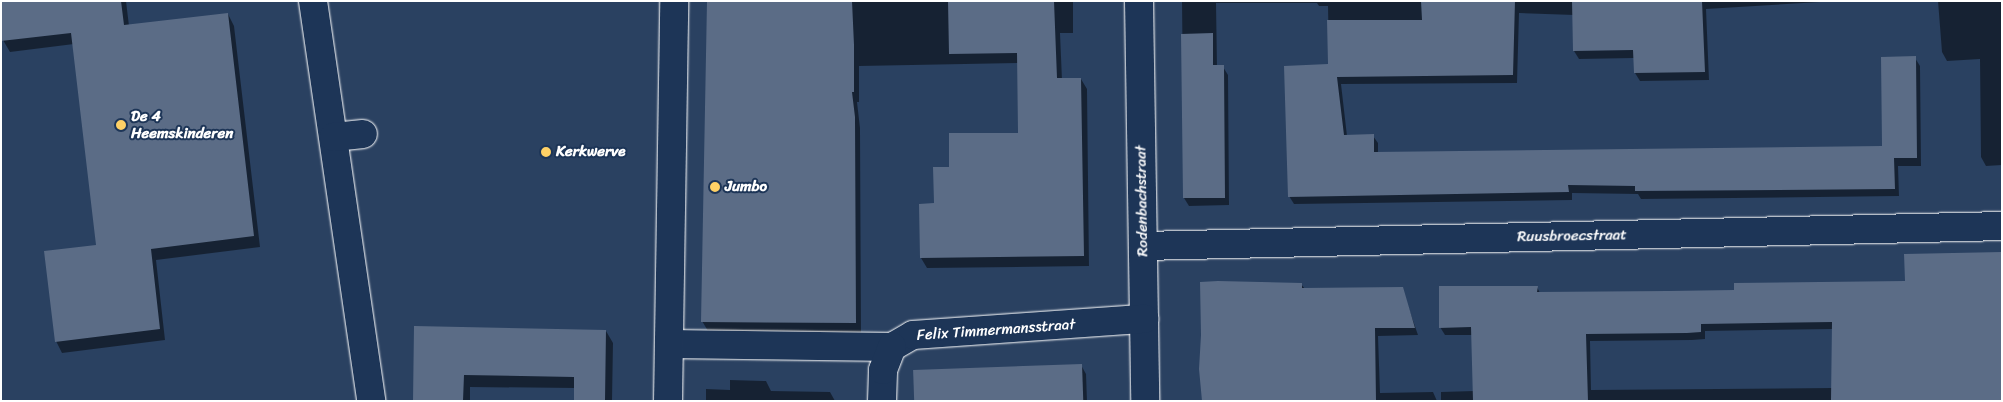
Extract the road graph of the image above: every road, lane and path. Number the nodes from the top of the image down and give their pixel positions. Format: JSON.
{"nodes":[{"id":1,"x":313,"y":1,"type":"edge"},
{"id":2,"x":674,"y":1,"type":"edge"},
{"id":3,"x":1139,"y":1,"type":"edge"},
{"id":4,"x":363,"y":134,"type":"dead end"},
{"id":5,"x":334,"y":137,"type":"junction"},
{"id":6,"x":2002,"y":226,"type":"edge"},
{"id":7,"x":1143,"y":246,"type":"junction"},
{"id":8,"x":1144,"y":319,"type":"junction"},
{"id":9,"x":670,"y":344,"type":"junction"},
{"id":10,"x":892,"y":347,"type":"junction"},
{"id":11,"x":370,"y":401,"type":"edge"},
{"id":12,"x":668,"y":401,"type":"edge"},
{"id":13,"x":882,"y":401,"type":"edge"},
{"id":14,"x":1145,"y":401,"type":"edge"}],
"edges":[{"from":1,"to":5,"type":"street"},
{"from":2,"to":9,"type":"street"},
{"from":3,"to":7,"type":"street","name":"Rodenbachstraat"},
{"from":4,"to":5,"type":"street"},
{"from":5,"to":11,"type":"street"},
{"from":6,"to":7,"type":"street","name":"Ruusbroecstraat"},
{"from":7,"to":8,"type":"street","name":"Rodenbachstraat"},
{"from":8,"to":10,"type":"street","name":"Felix Timmermansstraat"},
{"from":8,"to":14,"type":"street","name":"Rodenbachstraat"},
{"from":9,"to":10,"type":"street","name":"Felix Timmermansstraat"},
{"from":9,"to":12,"type":"street"},
{"from":10,"to":13,"type":"street"}]}
